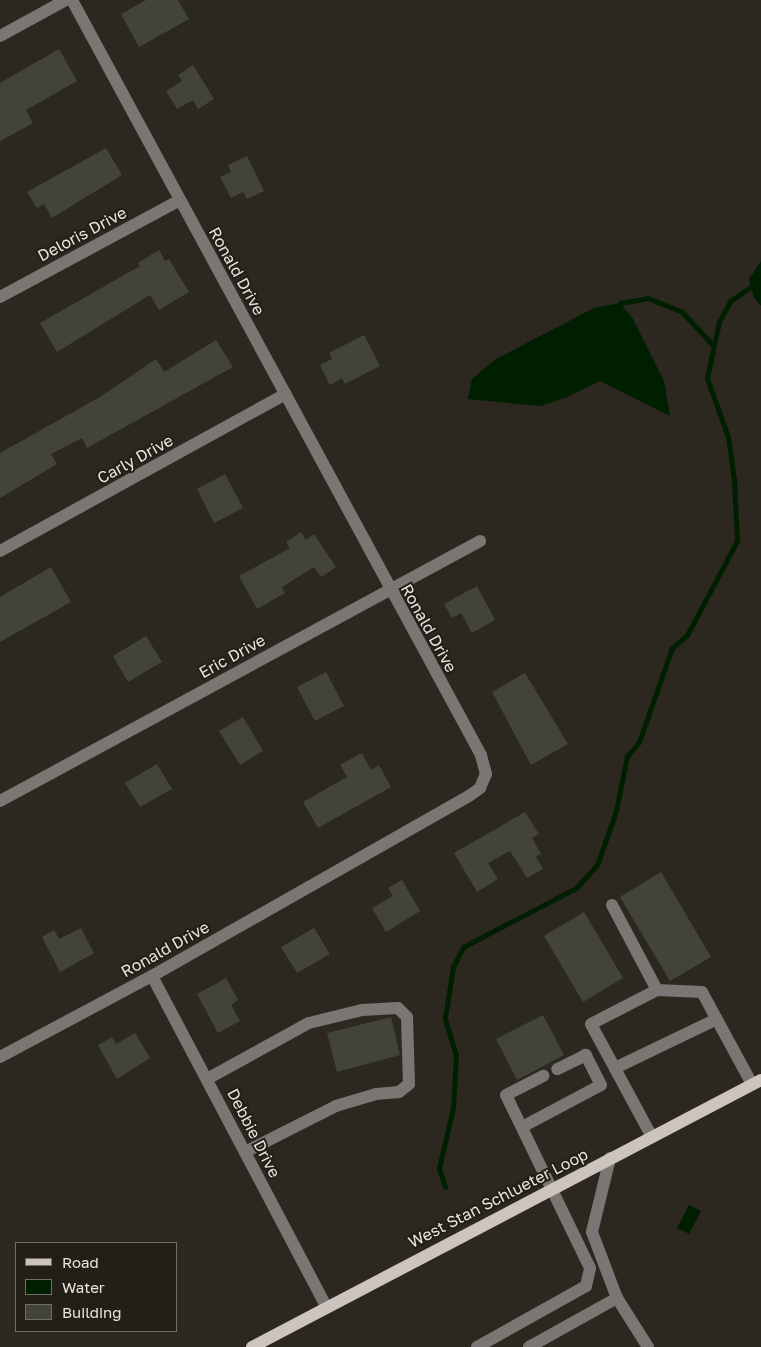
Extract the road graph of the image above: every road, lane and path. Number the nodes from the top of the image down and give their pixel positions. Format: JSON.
{"nodes":[{"id":1,"x":66,"y":0,"type":"edge"},
{"id":2,"x":72,"y":0,"type":"edge"},
{"id":3,"x":0,"y":36,"type":"edge"},
{"id":4,"x":180,"y":200,"type":"junction"},
{"id":5,"x":0,"y":297,"type":"edge"},
{"id":6,"x":286,"y":394,"type":"junction"},
{"id":7,"x":480,"y":541,"type":"dead end"},
{"id":8,"x":0,"y":551,"type":"edge"},
{"id":9,"x":389,"y":589,"type":"junction"},
{"id":10,"x":0,"y":801,"type":"edge"},
{"id":11,"x":612,"y":905,"type":"dead end"},
{"id":12,"x":152,"y":976,"type":"junction"},
{"id":13,"x":657,"y":990,"type":"junction"},
{"id":14,"x":717,"y":1019,"type":"junction"},
{"id":15,"x":0,"y":1057,"type":"edge"},
{"id":16,"x":615,"y":1068,"type":"junction"},
{"id":17,"x":557,"y":1069,"type":"dead end"},
{"id":18,"x":543,"y":1076,"type":"dead end"},
{"id":19,"x":207,"y":1079,"type":"junction"},
{"id":20,"x":757,"y":1082,"type":"edge"},
{"id":21,"x":522,"y":1127,"type":"junction"},
{"id":22,"x":652,"y":1137,"type":"junction"},
{"id":23,"x":245,"y":1152,"type":"junction"},
{"id":24,"x":610,"y":1158,"type":"junction"},
{"id":25,"x":552,"y":1187,"type":"junction"},
{"id":26,"x":617,"y":1298,"type":"junction"},
{"id":27,"x":326,"y":1306,"type":"junction"},
{"id":28,"x":252,"y":1347,"type":"edge"},
{"id":29,"x":477,"y":1347,"type":"edge"},
{"id":30,"x":529,"y":1347,"type":"edge"},
{"id":31,"x":648,"y":1347,"type":"edge"}],
"edges":[{"from":1,"to":3,"type":"street"},
{"from":2,"to":4,"type":"street","name":"Ronald Drive"},
{"from":4,"to":5,"type":"street","name":"Deloris Drive"},
{"from":4,"to":6,"type":"street","name":"Ronald Drive"},
{"from":6,"to":8,"type":"street","name":"Carly Drive"},
{"from":6,"to":9,"type":"street","name":"Ronald Drive"},
{"from":7,"to":9,"type":"street","name":"Eric Drive"},
{"from":9,"to":10,"type":"street","name":"Eric Drive"},
{"from":9,"to":12,"type":"street","name":"Ronald Drive"},
{"from":11,"to":13,"type":"street"},
{"from":12,"to":15,"type":"street","name":"Ronald Drive"},
{"from":12,"to":19,"type":"street","name":"Debbie Drive"},
{"from":13,"to":14,"type":"street"},
{"from":13,"to":16,"type":"street"},
{"from":14,"to":16,"type":"street"},
{"from":14,"to":20,"type":"street"},
{"from":16,"to":22,"type":"street"},
{"from":17,"to":21,"type":"street"},
{"from":18,"to":21,"type":"street"},
{"from":19,"to":23,"type":"street","name":"Debbie Drive"},
{"from":19,"to":23,"type":"street"},
{"from":20,"to":22,"type":"main road","name":"West Stan Schlueter Loop"},
{"from":21,"to":25,"type":"street"},
{"from":22,"to":24,"type":"main road","name":"West Stan Schlueter Loop"},
{"from":23,"to":27,"type":"street","name":"Debbie Drive"},
{"from":24,"to":25,"type":"main road","name":"West Stan Schlueter Loop"},
{"from":24,"to":26,"type":"street"},
{"from":25,"to":27,"type":"main road","name":"West Stan Schlueter Loop"},
{"from":25,"to":29,"type":"street"},
{"from":26,"to":30,"type":"street"},
{"from":26,"to":31,"type":"street"},
{"from":27,"to":28,"type":"main road","name":"West Stan Schlueter Loop"}]}
